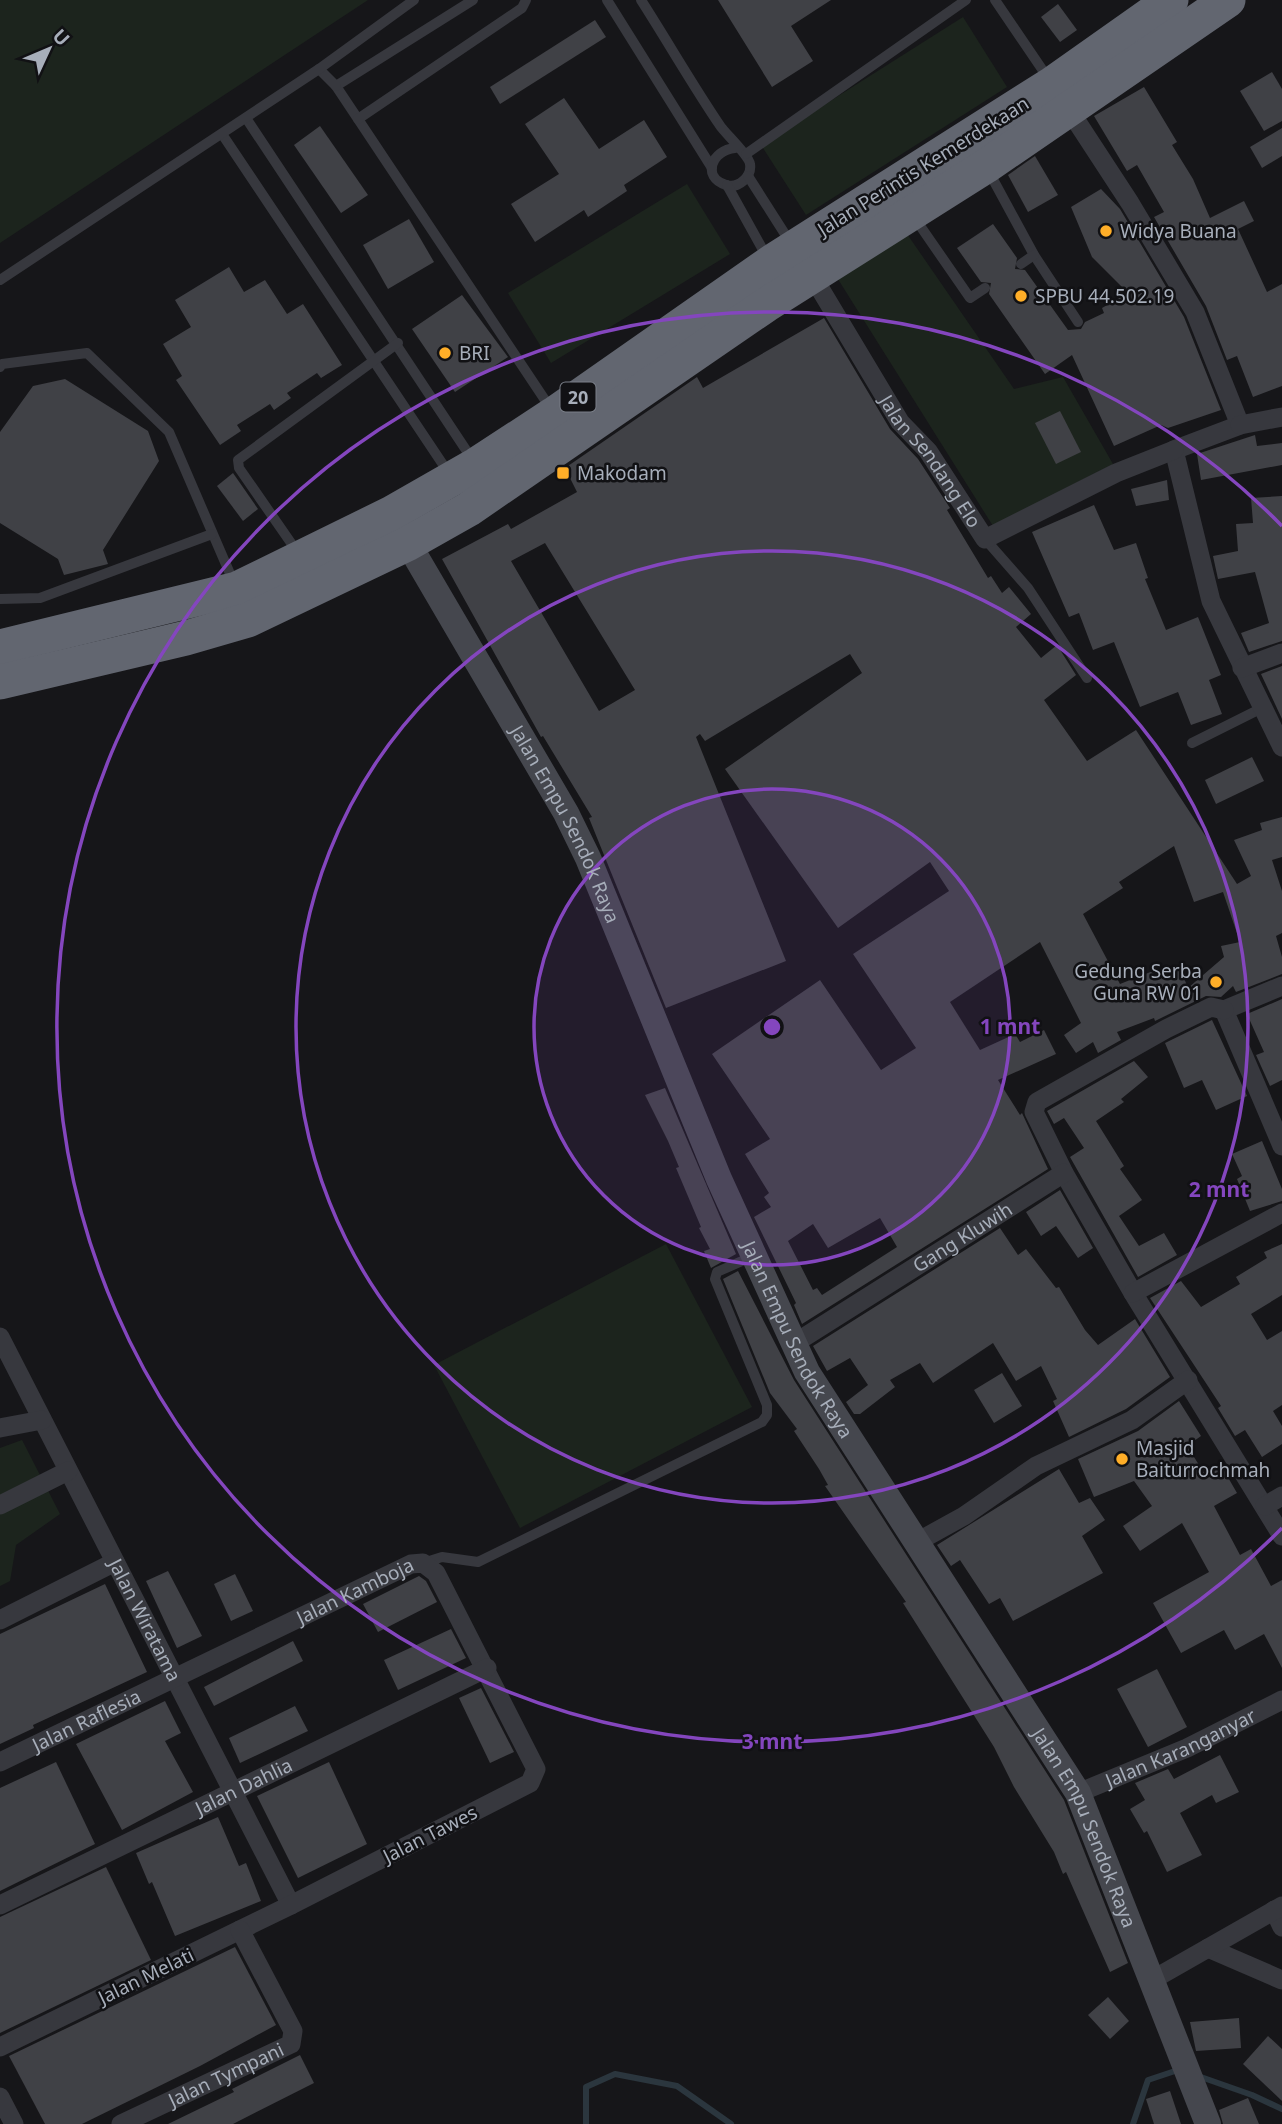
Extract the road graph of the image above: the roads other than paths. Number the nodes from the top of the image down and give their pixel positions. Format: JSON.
{"nodes":[{"id":1,"x":414,"y":0,"type":"edge"},
{"id":2,"x":473,"y":0,"type":"edge"},
{"id":3,"x":607,"y":0,"type":"edge"},
{"id":4,"x":641,"y":0,"type":"edge"},
{"id":5,"x":966,"y":0,"type":"edge"},
{"id":6,"x":995,"y":0,"type":"edge"},
{"id":7,"x":1228,"y":0,"type":"edge"},
{"id":8,"x":528,"y":1,"type":"edge"},
{"id":9,"x":1165,"y":11,"type":"edge"},
{"id":10,"x":319,"y":69,"type":"junction"},
{"id":11,"x":336,"y":86,"type":"junction"},
{"id":12,"x":1060,"y":97,"type":"junction"},
{"id":13,"x":246,"y":118,"type":"junction"},
{"id":14,"x":358,"y":119,"type":"junction"},
{"id":15,"x":222,"y":134,"type":"junction"},
{"id":16,"x":735,"y":148,"type":"junction"},
{"id":17,"x":746,"y":154,"type":"junction"},
{"id":18,"x":986,"y":166,"type":"junction"},
{"id":19,"x":712,"y":168,"type":"junction"},
{"id":20,"x":748,"y":176,"type":"junction"},
{"id":21,"x":727,"y":186,"type":"junction"},
{"id":22,"x":912,"y":214,"type":"junction"},
{"id":23,"x":1034,"y":255,"type":"junction"},
{"id":24,"x":1021,"y":264,"type":"dead end"},
{"id":25,"x":791,"y":270,"type":"junction"},
{"id":26,"x":0,"y":280,"type":"edge"},
{"id":27,"x":985,"y":289,"type":"dead end"},
{"id":28,"x":1078,"y":322,"type":"dead end"},
{"id":29,"x":398,"y":344,"type":"junction"},
{"id":30,"x":373,"y":363,"type":"junction"},
{"id":31,"x":0,"y":367,"type":"edge"},
{"id":32,"x":1282,"y":417,"type":"edge"},
{"id":33,"x":1240,"y":425,"type":"junction"},
{"id":34,"x":563,"y":427,"type":"junction"},
{"id":35,"x":1174,"y":450,"type":"junction"},
{"id":36,"x":473,"y":486,"type":"junction"},
{"id":37,"x":392,"y":513,"type":"junction"},
{"id":38,"x":212,"y":534,"type":"junction"},
{"id":39,"x":985,"y":539,"type":"junction"},
{"id":40,"x":407,"y":544,"type":"junction"},
{"id":41,"x":310,"y":573,"type":"junction"},
{"id":42,"x":0,"y":599,"type":"edge"},
{"id":43,"x":242,"y":604,"type":"junction"},
{"id":44,"x":0,"y":647,"type":"edge"},
{"id":45,"x":1282,"y":653,"type":"edge"},
{"id":46,"x":1242,"y":668,"type":"junction"},
{"id":47,"x":1087,"y":678,"type":"dead end"},
{"id":48,"x":0,"y":682,"type":"edge"},
{"id":49,"x":1272,"y":716,"type":"edge"},
{"id":50,"x":1192,"y":743,"type":"dead end"},
{"id":51,"x":1282,"y":747,"type":"edge"},
{"id":52,"x":1282,"y":986,"type":"edge"},
{"id":53,"x":1224,"y":1010,"type":"junction"},
{"id":54,"x":1282,"y":1146,"type":"edge"},
{"id":55,"x":1064,"y":1172,"type":"junction"},
{"id":56,"x":1282,"y":1213,"type":"edge"},
{"id":57,"x":755,"y":1255,"type":"junction"},
{"id":58,"x":1133,"y":1293,"type":"junction"},
{"id":59,"x":0,"y":1337,"type":"edge"},
{"id":60,"x":795,"y":1343,"type":"junction"},
{"id":61,"x":1188,"y":1380,"type":"junction"},
{"id":62,"x":42,"y":1420,"type":"junction"},
{"id":63,"x":0,"y":1428,"type":"edge"},
{"id":64,"x":68,"y":1471,"type":"junction"},
{"id":65,"x":1274,"y":1501,"type":"edge"},
{"id":66,"x":0,"y":1505,"type":"edge"},
{"id":67,"x":1282,"y":1536,"type":"edge"},
{"id":68,"x":917,"y":1542,"type":"junction"},
{"id":69,"x":115,"y":1562,"type":"junction"},
{"id":70,"x":423,"y":1563,"type":"junction"},
{"id":71,"x":0,"y":1620,"type":"edge"},
{"id":72,"x":487,"y":1668,"type":"junction"},
{"id":73,"x":174,"y":1678,"type":"junction"},
{"id":74,"x":1282,"y":1700,"type":"edge"},
{"id":75,"x":525,"y":1742,"type":"joint"},
{"id":76,"x":0,"y":1762,"type":"edge"},
{"id":77,"x":234,"y":1793,"type":"junction"},
{"id":78,"x":1077,"y":1793,"type":"junction"},
{"id":79,"x":291,"y":1905,"type":"junction"},
{"id":80,"x":0,"y":1906,"type":"edge"},
{"id":81,"x":1279,"y":1915,"type":"edge"},
{"id":82,"x":240,"y":1930,"type":"junction"},
{"id":83,"x":1208,"y":1948,"type":"junction"},
{"id":84,"x":1152,"y":1980,"type":"junction"},
{"id":85,"x":1282,"y":1980,"type":"edge"},
{"id":86,"x":0,"y":2048,"type":"edge"},
{"id":87,"x":0,"y":2096,"type":"edge"},
{"id":88,"x":1203,"y":2112,"type":"edge"},
{"id":89,"x":14,"y":2124,"type":"edge"},
{"id":90,"x":121,"y":2124,"type":"edge"}],
"edges":[{"from":1,"to":10,"type":"lane"},
{"from":2,"to":11,"type":"lane"},
{"from":3,"to":19,"type":"lane"},
{"from":4,"to":16,"type":"lane"},
{"from":5,"to":17,"type":"lane"},
{"from":6,"to":12,"type":"lane"},
{"from":7,"to":9,"type":"highway","name":"Jalan Perintis Kemerdekaan","number":"20"},
{"from":8,"to":14,"type":"lane"},
{"from":9,"to":12,"type":"highway","name":"Jalan Perintis Kemerdekaan","number":"20"},
{"from":10,"to":11,"type":"lane"},
{"from":10,"to":13,"type":"lane"},
{"from":11,"to":14,"type":"lane"},
{"from":12,"to":18,"type":"highway","name":"Jalan Perintis Kemerdekaan","number":"20"},
{"from":12,"to":25,"type":"highway","name":"Jalan Perintis Kemerdekaan","number":"20"},
{"from":12,"to":33,"type":"street"},
{"from":13,"to":15,"type":"lane"},
{"from":13,"to":29,"type":"lane"},
{"from":14,"to":34,"type":"lane"},
{"from":15,"to":26,"type":"lane"},
{"from":15,"to":30,"type":"lane"},
{"from":16,"to":17,"type":"lane"},
{"from":16,"to":19,"type":"lane"},
{"from":17,"to":20,"type":"lane"},
{"from":18,"to":22,"type":"highway","name":"Jalan Perintis Kemerdekaan","number":"20"},
{"from":18,"to":23,"type":"lane"},
{"from":19,"to":21,"type":"lane"},
{"from":20,"to":21,"type":"lane"},
{"from":20,"to":25,"type":"lane"},
{"from":21,"to":25,"type":"lane"},
{"from":22,"to":25,"type":"highway","name":"Jalan Perintis Kemerdekaan","number":"20"},
{"from":22,"to":27,"type":"lane"},
{"from":23,"to":24,"type":"lane"},
{"from":23,"to":28,"type":"lane"},
{"from":25,"to":34,"type":"highway","name":"Jalan Perintis Kemerdekaan","number":"20"},
{"from":25,"to":39,"type":"street","name":"Jalan Sendang Elo"},
{"from":29,"to":30,"type":"lane"},
{"from":29,"to":36,"type":"lane"},
{"from":30,"to":36,"type":"lane"},
{"from":30,"to":41,"type":"lane"},
{"from":31,"to":38,"type":"lane"},
{"from":32,"to":33,"type":"street","name":"Jalan Sendang Elo"},
{"from":33,"to":35,"type":"street","name":"Jalan Sendang Elo"},
{"from":34,"to":36,"type":"highway","name":"Jalan Perintis Kemerdekaan","number":"20"},
{"from":35,"to":39,"type":"street","name":"Jalan Sendang Elo"},
{"from":35,"to":46,"type":"street"},
{"from":36,"to":37,"type":"highway","name":"Jalan Perintis Kemerdekaan","number":"20"},
{"from":36,"to":40,"type":"highway","name":"Jalan Perintis Kemerdekaan","number":"20"},
{"from":37,"to":40,"type":"main road"},
{"from":37,"to":41,"type":"highway","name":"Jalan Perintis Kemerdekaan","number":"20"},
{"from":38,"to":42,"type":"lane"},
{"from":38,"to":43,"type":"lane"},
{"from":39,"to":47,"type":"lane"},
{"from":40,"to":41,"type":"highway","name":"Jalan Perintis Kemerdekaan","number":"20"},
{"from":40,"to":57,"type":"main road","name":"Jalan Empu Sendok Raya"},
{"from":41,"to":43,"type":"highway","name":"Jalan Perintis Kemerdekaan","number":"20"},
{"from":43,"to":44,"type":"highway","name":"Jalan Perintis Kemerdekaan","number":"20"},
{"from":43,"to":48,"type":"highway","name":"Jalan Perintis Kemerdekaan","number":"20"},
{"from":45,"to":46,"type":"street"},
{"from":46,"to":49,"type":"street"},
{"from":49,"to":50,"type":"lane"},
{"from":49,"to":51,"type":"street"},
{"from":52,"to":53,"type":"street"},
{"from":53,"to":54,"type":"street"},
{"from":53,"to":55,"type":"street"},
{"from":55,"to":58,"type":"street"},
{"from":55,"to":60,"type":"street","name":"Gang Kluwih"},
{"from":56,"to":58,"type":"street"},
{"from":57,"to":60,"type":"main road","name":"Jalan Empu Sendok Raya"},
{"from":57,"to":70,"type":"lane"},
{"from":58,"to":61,"type":"street"},
{"from":59,"to":62,"type":"street","name":"Jalan Wiratama"},
{"from":60,"to":68,"type":"main road","name":"Jalan Empu Sendok Raya"},
{"from":61,"to":65,"type":"street"},
{"from":61,"to":68,"type":"street"},
{"from":62,"to":63,"type":"street"},
{"from":62,"to":64,"type":"street","name":"Jalan Wiratama"},
{"from":64,"to":66,"type":"street"},
{"from":64,"to":69,"type":"street","name":"Jalan Wiratama"},
{"from":65,"to":67,"type":"street"},
{"from":68,"to":78,"type":"main road","name":"Jalan Empu Sendok Raya"},
{"from":69,"to":71,"type":"street"},
{"from":69,"to":73,"type":"street","name":"Jalan Wiratama"},
{"from":70,"to":72,"type":"street","name":"Jalan Kamboja"},
{"from":70,"to":73,"type":"street","name":"Jalan Kamboja"},
{"from":72,"to":75,"type":"street","name":"Jalan Kamboja"},
{"from":72,"to":77,"type":"street","name":"Jalan Dahlia"},
{"from":73,"to":76,"type":"street","name":"Jalan Raflesia"},
{"from":73,"to":77,"type":"street","name":"Jalan Wiratama"},
{"from":74,"to":78,"type":"street","name":"Jalan Karanganyar"},
{"from":75,"to":79,"type":"street","name":"Jalan Tawes"},
{"from":77,"to":79,"type":"street","name":"Jalan Wiratama"},
{"from":77,"to":80,"type":"street","name":"Jalan Dahlia"},
{"from":78,"to":84,"type":"main road","name":"Jalan Empu Sendok Raya"},
{"from":79,"to":82,"type":"street","name":"Jalan Melati"},
{"from":81,"to":83,"type":"street"},
{"from":82,"to":86,"type":"street","name":"Jalan Melati"},
{"from":82,"to":90,"type":"street","name":"Jalan Tympani"},
{"from":83,"to":84,"type":"street"},
{"from":83,"to":85,"type":"street"},
{"from":84,"to":88,"type":"main road","name":"Jalan Empu Sendok Raya"},
{"from":87,"to":89,"type":"street"}]}
